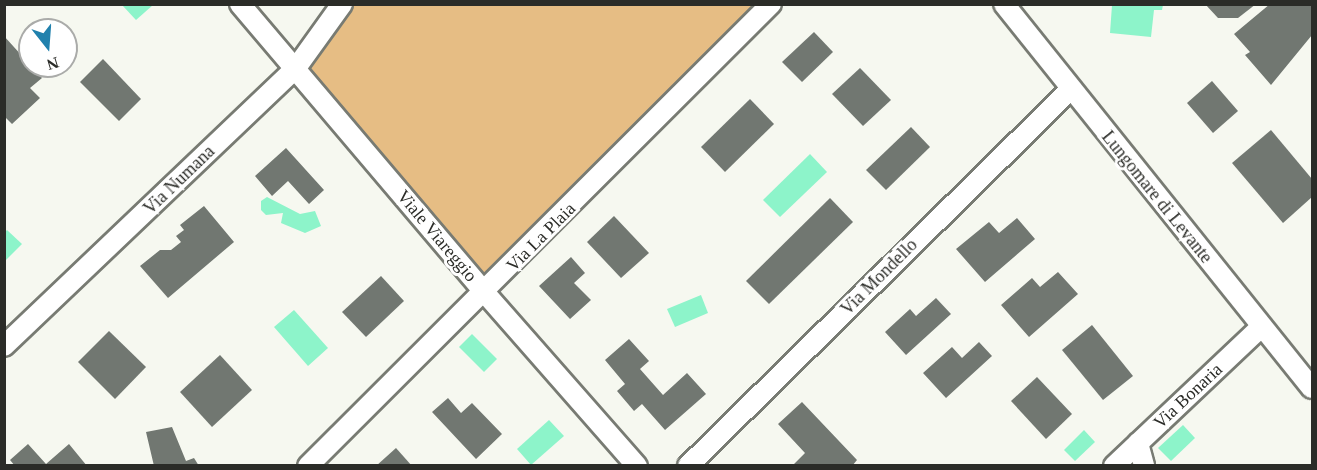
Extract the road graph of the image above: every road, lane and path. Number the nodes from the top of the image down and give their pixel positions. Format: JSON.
{"nodes":[{"id":1,"x":240,"y":4,"type":"edge"},
{"id":2,"x":342,"y":4,"type":"edge"},
{"id":3,"x":771,"y":4,"type":"edge"},
{"id":4,"x":1004,"y":4,"type":"edge"},
{"id":5,"x":296,"y":68,"type":"junction"},
{"id":6,"x":1071,"y":89,"type":"junction"},
{"id":7,"x":485,"y":293,"type":"junction"},
{"id":8,"x":1261,"y":327,"type":"junction"},
{"id":9,"x":4,"y":346,"type":"edge"},
{"id":10,"x":1312,"y":388,"type":"edge"},
{"id":11,"x":1138,"y":443,"type":"junction"},
{"id":12,"x":308,"y":465,"type":"edge"},
{"id":13,"x":637,"y":465,"type":"edge"},
{"id":14,"x":688,"y":465,"type":"edge"},
{"id":15,"x":1114,"y":465,"type":"edge"},
{"id":16,"x":1144,"y":465,"type":"edge"}],
"edges":[{"from":1,"to":5,"type":"street","name":"Viale Viareggio"},
{"from":2,"to":5,"type":"street","name":"Via Numana"},
{"from":3,"to":7,"type":"street","name":"Via La Plaia"},
{"from":4,"to":6,"type":"street","name":"Lungomare di Levante"},
{"from":5,"to":7,"type":"street","name":"Viale Viareggio"},
{"from":5,"to":9,"type":"street","name":"Via Numana"},
{"from":6,"to":8,"type":"street","name":"Lungomare di Levante"},
{"from":6,"to":14,"type":"street","name":"Via Mondello"},
{"from":7,"to":12,"type":"street","name":"Via La Plaia"},
{"from":7,"to":13,"type":"street","name":"Viale Viareggio"},
{"from":8,"to":10,"type":"street","name":"Lungomare di Levante"},
{"from":8,"to":11,"type":"street","name":"Via Bonaria"},
{"from":11,"to":15,"type":"street","name":"Via Bonaria"},
{"from":11,"to":16,"type":"street"}]}
